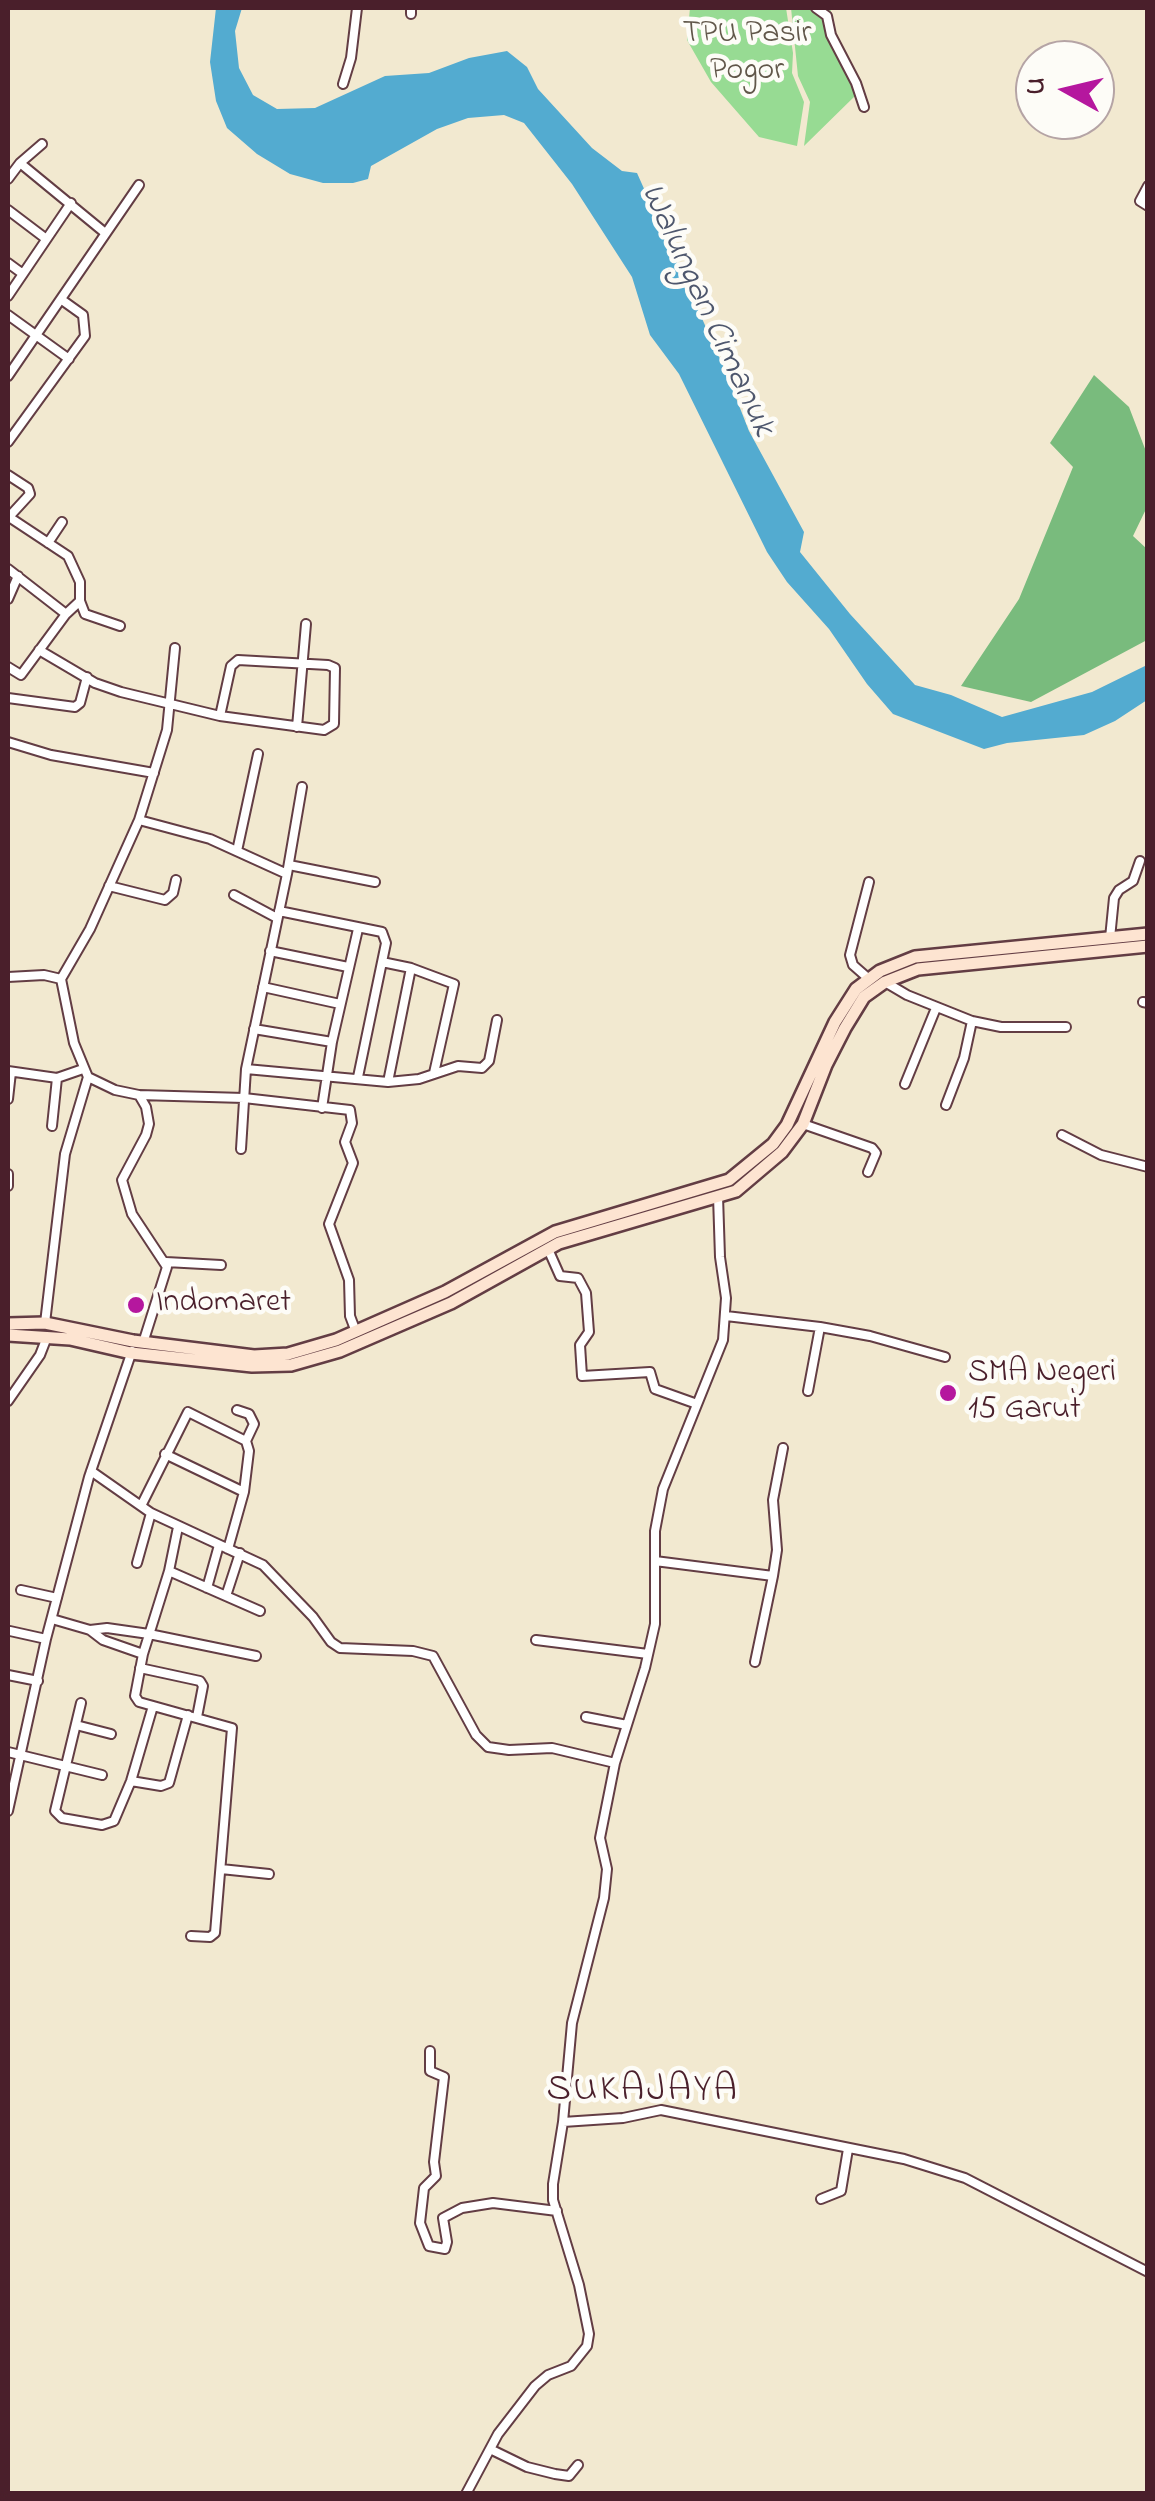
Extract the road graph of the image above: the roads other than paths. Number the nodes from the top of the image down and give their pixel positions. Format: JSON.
{"nodes":[{"id":1,"x":356,"y":8,"type":"edge"},
{"id":2,"x":816,"y":8,"type":"edge"},
{"id":3,"x":342,"y":84,"type":"dead end"},
{"id":4,"x":864,"y":106,"type":"dead end"},
{"id":5,"x":42,"y":144,"type":"dead end"},
{"id":6,"x":20,"y":162,"type":"junction"},
{"id":7,"x":8,"y":179,"type":"edge"},
{"id":8,"x":140,"y":185,"type":"dead end"},
{"id":9,"x":1148,"y":186,"type":"edge"},
{"id":10,"x":71,"y":203,"type":"junction"},
{"id":11,"x":1148,"y":206,"type":"edge"},
{"id":12,"x":8,"y":210,"type":"edge"},
{"id":13,"x":104,"y":232,"type":"junction"},
{"id":14,"x":46,"y":238,"type":"junction"},
{"id":15,"x":8,"y":263,"type":"edge"},
{"id":16,"x":23,"y":274,"type":"junction"},
{"id":17,"x":8,"y":296,"type":"edge"},
{"id":18,"x":62,"y":300,"type":"junction"},
{"id":19,"x":8,"y":315,"type":"edge"},
{"id":20,"x":37,"y":335,"type":"junction"},
{"id":21,"x":69,"y":360,"type":"junction"},
{"id":22,"x":8,"y":376,"type":"edge"},
{"id":23,"x":8,"y":442,"type":"edge"},
{"id":24,"x":8,"y":475,"type":"edge"},
{"id":25,"x":8,"y":518,"type":"edge"},
{"id":26,"x":62,"y":522,"type":"dead end"},
{"id":27,"x":48,"y":542,"type":"junction"},
{"id":28,"x":8,"y":569,"type":"edge"},
{"id":29,"x":18,"y":576,"type":"junction"},
{"id":30,"x":8,"y":599,"type":"edge"},
{"id":31,"x":80,"y":601,"type":"junction"},
{"id":32,"x":66,"y":614,"type":"junction"},
{"id":33,"x":306,"y":624,"type":"dead end"},
{"id":34,"x":120,"y":626,"type":"dead end"},
{"id":35,"x":176,"y":648,"type":"dead end"},
{"id":36,"x":39,"y":650,"type":"junction"},
{"id":37,"x":302,"y":664,"type":"junction"},
{"id":38,"x":8,"y":667,"type":"edge"},
{"id":39,"x":87,"y":677,"type":"junction"},
{"id":40,"x":8,"y":698,"type":"edge"},
{"id":41,"x":171,"y":705,"type":"junction"},
{"id":42,"x":220,"y":716,"type":"junction"},
{"id":43,"x":297,"y":727,"type":"junction"},
{"id":44,"x":8,"y":742,"type":"edge"},
{"id":45,"x":258,"y":754,"type":"dead end"},
{"id":46,"x":154,"y":773,"type":"junction"},
{"id":47,"x":302,"y":788,"type":"dead end"},
{"id":48,"x":139,"y":820,"type":"junction"},
{"id":49,"x":236,"y":851,"type":"junction"},
{"id":50,"x":1140,"y":862,"type":"dead end"},
{"id":51,"x":288,"y":870,"type":"junction"},
{"id":52,"x":176,"y":880,"type":"dead end"},
{"id":53,"x":376,"y":882,"type":"dead end"},
{"id":54,"x":868,"y":882,"type":"dead end"},
{"id":55,"x":109,"y":886,"type":"junction"},
{"id":56,"x":234,"y":896,"type":"dead end"},
{"id":57,"x":278,"y":915,"type":"junction"},
{"id":58,"x":358,"y":929,"type":"junction"},
{"id":59,"x":1148,"y":934,"type":"edge"},
{"id":60,"x":1110,"y":938,"type":"junction"},
{"id":61,"x":1083,"y":946,"type":"junction"},
{"id":62,"x":1148,"y":946,"type":"edge"},
{"id":63,"x":270,"y":951,"type":"junction"},
{"id":64,"x":382,"y":962,"type":"junction"},
{"id":65,"x":348,"y":966,"type":"junction"},
{"id":66,"x":411,"y":968,"type":"junction"},
{"id":67,"x":8,"y":977,"type":"edge"},
{"id":68,"x":61,"y":979,"type":"junction"},
{"id":69,"x":869,"y":979,"type":"junction"},
{"id":70,"x":886,"y":982,"type":"junction"},
{"id":71,"x":263,"y":986,"type":"junction"},
{"id":72,"x":340,"y":1004,"type":"junction"},
{"id":73,"x":936,"y":1008,"type":"junction"},
{"id":74,"x":497,"y":1020,"type":"dead end"},
{"id":75,"x":972,"y":1021,"type":"junction"},
{"id":76,"x":1066,"y":1028,"type":"dead end"},
{"id":77,"x":254,"y":1029,"type":"junction"},
{"id":78,"x":332,"y":1042,"type":"junction"},
{"id":79,"x":246,"y":1069,"type":"junction"},
{"id":80,"x":9,"y":1071,"type":"edge"},
{"id":81,"x":86,"y":1073,"type":"junction"},
{"id":82,"x":434,"y":1073,"type":"junction"},
{"id":83,"x":327,"y":1076,"type":"junction"},
{"id":84,"x":358,"y":1077,"type":"junction"},
{"id":85,"x":58,"y":1078,"type":"junction"},
{"id":86,"x":388,"y":1082,"type":"junction"},
{"id":87,"x":905,"y":1084,"type":"dead end"},
{"id":88,"x":138,"y":1094,"type":"junction"},
{"id":89,"x":244,"y":1098,"type":"junction"},
{"id":90,"x":8,"y":1099,"type":"edge"},
{"id":91,"x":946,"y":1104,"type":"dead end"},
{"id":92,"x":322,"y":1108,"type":"junction"},
{"id":93,"x":802,"y":1124,"type":"junction"},
{"id":94,"x":52,"y":1126,"type":"dead end"},
{"id":95,"x":1062,"y":1135,"type":"dead end"},
{"id":96,"x":241,"y":1149,"type":"dead end"},
{"id":97,"x":1148,"y":1168,"type":"edge"},
{"id":98,"x":868,"y":1172,"type":"dead end"},
{"id":99,"x":8,"y":1174,"type":"edge"},
{"id":100,"x":8,"y":1186,"type":"edge"},
{"id":101,"x":717,"y":1192,"type":"junction"},
{"id":102,"x":548,"y":1249,"type":"junction"},
{"id":103,"x":166,"y":1262,"type":"junction"},
{"id":104,"x":221,"y":1264,"type":"dead end"},
{"id":105,"x":462,"y":1290,"type":"junction"},
{"id":106,"x":726,"y":1316,"type":"junction"},
{"id":107,"x":45,"y":1323,"type":"junction"},
{"id":108,"x":8,"y":1324,"type":"edge"},
{"id":109,"x":820,"y":1327,"type":"junction"},
{"id":110,"x":356,"y":1332,"type":"junction"},
{"id":111,"x":77,"y":1335,"type":"junction"},
{"id":112,"x":8,"y":1336,"type":"edge"},
{"id":113,"x":48,"y":1337,"type":"junction"},
{"id":114,"x":336,"y":1346,"type":"junction"},
{"id":115,"x":137,"y":1348,"type":"junction"},
{"id":116,"x":945,"y":1357,"type":"dead end"},
{"id":117,"x":808,"y":1392,"type":"dead end"},
{"id":118,"x":8,"y":1401,"type":"edge"},
{"id":119,"x":698,"y":1404,"type":"junction"},
{"id":120,"x":237,"y":1410,"type":"dead end"},
{"id":121,"x":246,"y":1441,"type":"junction"},
{"id":122,"x":783,"y":1448,"type":"dead end"},
{"id":123,"x":165,"y":1454,"type":"junction"},
{"id":124,"x":91,"y":1471,"type":"junction"},
{"id":125,"x":244,"y":1492,"type":"junction"},
{"id":126,"x":140,"y":1506,"type":"junction"},
{"id":127,"x":152,"y":1512,"type":"junction"},
{"id":128,"x":178,"y":1527,"type":"junction"},
{"id":129,"x":224,"y":1547,"type":"junction"},
{"id":130,"x":240,"y":1553,"type":"junction"},
{"id":131,"x":655,"y":1560,"type":"junction"},
{"id":132,"x":136,"y":1563,"type":"dead end"},
{"id":133,"x":169,"y":1571,"type":"junction"},
{"id":134,"x":773,"y":1576,"type":"junction"},
{"id":135,"x":207,"y":1588,"type":"junction"},
{"id":136,"x":22,"y":1590,"type":"dead end"},
{"id":137,"x":226,"y":1596,"type":"junction"},
{"id":138,"x":57,"y":1598,"type":"junction"},
{"id":139,"x":260,"y":1611,"type":"dead end"},
{"id":140,"x":52,"y":1619,"type":"junction"},
{"id":141,"x":90,"y":1630,"type":"junction"},
{"id":142,"x":10,"y":1631,"type":"dead end"},
{"id":143,"x":149,"y":1634,"type":"junction"},
{"id":144,"x":46,"y":1639,"type":"junction"},
{"id":145,"x":536,"y":1640,"type":"dead end"},
{"id":146,"x":142,"y":1654,"type":"junction"},
{"id":147,"x":648,"y":1654,"type":"junction"},
{"id":148,"x":256,"y":1656,"type":"dead end"},
{"id":149,"x":755,"y":1662,"type":"dead end"},
{"id":150,"x":140,"y":1668,"type":"junction"},
{"id":151,"x":8,"y":1675,"type":"edge"},
{"id":152,"x":38,"y":1682,"type":"junction"},
{"id":153,"x":81,"y":1703,"type":"dead end"},
{"id":154,"x":152,"y":1706,"type":"junction"},
{"id":155,"x":192,"y":1716,"type":"junction"},
{"id":156,"x":586,"y":1717,"type":"dead end"},
{"id":157,"x":76,"y":1725,"type":"junction"},
{"id":158,"x":628,"y":1725,"type":"junction"},
{"id":159,"x":111,"y":1734,"type":"dead end"},
{"id":160,"x":8,"y":1752,"type":"edge"},
{"id":161,"x":20,"y":1754,"type":"junction"},
{"id":162,"x":615,"y":1763,"type":"junction"},
{"id":163,"x":66,"y":1765,"type":"junction"},
{"id":164,"x":102,"y":1775,"type":"dead end"},
{"id":165,"x":131,"y":1781,"type":"junction"},
{"id":166,"x":8,"y":1811,"type":"edge"},
{"id":167,"x":220,"y":1869,"type":"junction"},
{"id":168,"x":269,"y":1874,"type":"dead end"},
{"id":169,"x":191,"y":1936,"type":"dead end"},
{"id":170,"x":430,"y":2051,"type":"dead end"},
{"id":171,"x":563,"y":2122,"type":"junction"},
{"id":172,"x":848,"y":2149,"type":"junction"},
{"id":173,"x":820,"y":2199,"type":"dead end"},
{"id":174,"x":556,"y":2211,"type":"junction"},
{"id":175,"x":1148,"y":2272,"type":"edge"},
{"id":176,"x":490,"y":2449,"type":"junction"},
{"id":177,"x":578,"y":2465,"type":"dead end"},
{"id":178,"x":466,"y":2494,"type":"edge"}],
"edges":[{"from":1,"to":3,"type":"street"},
{"from":2,"to":4,"type":"street"},
{"from":5,"to":6,"type":"street"},
{"from":6,"to":7,"type":"street"},
{"from":6,"to":10,"type":"street"},
{"from":8,"to":13,"type":"street"},
{"from":9,"to":11,"type":"street"},
{"from":10,"to":13,"type":"street"},
{"from":10,"to":14,"type":"street"},
{"from":12,"to":14,"type":"street"},
{"from":13,"to":18,"type":"street"},
{"from":14,"to":16,"type":"street"},
{"from":15,"to":16,"type":"street"},
{"from":16,"to":17,"type":"street"},
{"from":18,"to":20,"type":"street"},
{"from":18,"to":21,"type":"street"},
{"from":19,"to":20,"type":"street"},
{"from":20,"to":21,"type":"street"},
{"from":20,"to":22,"type":"street"},
{"from":21,"to":23,"type":"street"},
{"from":24,"to":25,"type":"street"},
{"from":25,"to":27,"type":"street"},
{"from":26,"to":27,"type":"street"},
{"from":27,"to":31,"type":"street"},
{"from":28,"to":29,"type":"street"},
{"from":29,"to":30,"type":"street"},
{"from":29,"to":32,"type":"street"},
{"from":31,"to":32,"type":"street"},
{"from":31,"to":34,"type":"street"},
{"from":32,"to":36,"type":"street"},
{"from":33,"to":37,"type":"street"},
{"from":35,"to":41,"type":"street"},
{"from":36,"to":38,"type":"street"},
{"from":36,"to":39,"type":"street"},
{"from":37,"to":42,"type":"street"},
{"from":37,"to":43,"type":"street"},
{"from":37,"to":43,"type":"street"},
{"from":39,"to":40,"type":"street"},
{"from":39,"to":41,"type":"street"},
{"from":41,"to":42,"type":"street"},
{"from":41,"to":46,"type":"street"},
{"from":42,"to":43,"type":"street"},
{"from":44,"to":46,"type":"street"},
{"from":45,"to":49,"type":"street"},
{"from":46,"to":48,"type":"street"},
{"from":47,"to":51,"type":"street"},
{"from":48,"to":49,"type":"street"},
{"from":48,"to":55,"type":"street"},
{"from":49,"to":51,"type":"street"},
{"from":50,"to":60,"type":"street"},
{"from":51,"to":53,"type":"street"},
{"from":51,"to":57,"type":"street"},
{"from":52,"to":55,"type":"street"},
{"from":54,"to":69,"type":"street"},
{"from":55,"to":68,"type":"street"},
{"from":56,"to":57,"type":"street"},
{"from":57,"to":58,"type":"street"},
{"from":57,"to":63,"type":"street"},
{"from":58,"to":64,"type":"street"},
{"from":58,"to":65,"type":"street"},
{"from":59,"to":60,"type":"main road"},
{"from":60,"to":61,"type":"main road"},
{"from":61,"to":62,"type":"main road"},
{"from":61,"to":69,"type":"main road"},
{"from":61,"to":70,"type":"main road"},
{"from":63,"to":65,"type":"street"},
{"from":63,"to":71,"type":"street"},
{"from":64,"to":66,"type":"street"},
{"from":64,"to":84,"type":"street"},
{"from":65,"to":72,"type":"street"},
{"from":66,"to":82,"type":"street"},
{"from":66,"to":86,"type":"street"},
{"from":67,"to":68,"type":"street"},
{"from":68,"to":81,"type":"street"},
{"from":69,"to":101,"type":"main road"},
{"from":70,"to":73,"type":"street"},
{"from":70,"to":93,"type":"main road"},
{"from":71,"to":72,"type":"street"},
{"from":71,"to":77,"type":"street"},
{"from":72,"to":78,"type":"street"},
{"from":73,"to":75,"type":"street"},
{"from":73,"to":87,"type":"street"},
{"from":74,"to":82,"type":"street"},
{"from":75,"to":76,"type":"street"},
{"from":75,"to":91,"type":"street"},
{"from":77,"to":78,"type":"street"},
{"from":77,"to":79,"type":"street"},
{"from":78,"to":83,"type":"street"},
{"from":79,"to":83,"type":"street"},
{"from":79,"to":89,"type":"street"},
{"from":80,"to":85,"type":"street"},
{"from":80,"to":90,"type":"street"},
{"from":81,"to":85,"type":"street"},
{"from":81,"to":88,"type":"street"},
{"from":81,"to":107,"type":"street"},
{"from":82,"to":86,"type":"street"},
{"from":83,"to":84,"type":"street"},
{"from":83,"to":92,"type":"street"},
{"from":84,"to":86,"type":"street"},
{"from":85,"to":94,"type":"street"},
{"from":88,"to":89,"type":"street"},
{"from":88,"to":103,"type":"street"},
{"from":89,"to":92,"type":"street"},
{"from":89,"to":96,"type":"street"},
{"from":92,"to":110,"type":"street"},
{"from":93,"to":98,"type":"street"},
{"from":93,"to":101,"type":"main road"},
{"from":95,"to":97,"type":"street"},
{"from":99,"to":100,"type":"street"},
{"from":101,"to":102,"type":"main road"},
{"from":101,"to":105,"type":"main road"},
{"from":101,"to":106,"type":"street"},
{"from":102,"to":105,"type":"main road"},
{"from":102,"to":119,"type":"street"},
{"from":103,"to":104,"type":"street"},
{"from":103,"to":115,"type":"street"},
{"from":105,"to":110,"type":"main road"},
{"from":105,"to":114,"type":"main road"},
{"from":106,"to":109,"type":"street"},
{"from":106,"to":119,"type":"street"},
{"from":107,"to":108,"type":"main road"},
{"from":107,"to":111,"type":"main road"},
{"from":109,"to":116,"type":"street"},
{"from":109,"to":117,"type":"street"},
{"from":110,"to":114,"type":"main road"},
{"from":111,"to":113,"type":"main road"},
{"from":111,"to":115,"type":"main road"},
{"from":112,"to":113,"type":"main road"},
{"from":113,"to":118,"type":"street"},
{"from":114,"to":115,"type":"main road"},
{"from":115,"to":124,"type":"street"},
{"from":119,"to":131,"type":"street"},
{"from":120,"to":121,"type":"street"},
{"from":121,"to":123,"type":"street"},
{"from":121,"to":125,"type":"street"},
{"from":122,"to":134,"type":"street"},
{"from":123,"to":125,"type":"street"},
{"from":123,"to":126,"type":"street"},
{"from":124,"to":126,"type":"street"},
{"from":124,"to":138,"type":"street"},
{"from":125,"to":129,"type":"street"},
{"from":126,"to":127,"type":"street"},
{"from":127,"to":128,"type":"street"},
{"from":127,"to":132,"type":"street"},
{"from":128,"to":129,"type":"street"},
{"from":128,"to":133,"type":"street"},
{"from":129,"to":130,"type":"street"},
{"from":129,"to":135,"type":"street"},
{"from":130,"to":137,"type":"street"},
{"from":130,"to":162,"type":"street"},
{"from":131,"to":134,"type":"street"},
{"from":131,"to":147,"type":"street"},
{"from":133,"to":135,"type":"street"},
{"from":133,"to":143,"type":"street"},
{"from":134,"to":149,"type":"street"},
{"from":135,"to":137,"type":"street"},
{"from":136,"to":138,"type":"street"},
{"from":137,"to":139,"type":"street"},
{"from":138,"to":140,"type":"street"},
{"from":140,"to":141,"type":"street"},
{"from":140,"to":144,"type":"street"},
{"from":141,"to":143,"type":"street"},
{"from":141,"to":146,"type":"street"},
{"from":142,"to":144,"type":"street"},
{"from":143,"to":146,"type":"street"},
{"from":143,"to":148,"type":"street"},
{"from":144,"to":152,"type":"street"},
{"from":145,"to":147,"type":"street"},
{"from":146,"to":150,"type":"street"},
{"from":147,"to":158,"type":"street"},
{"from":150,"to":154,"type":"street"},
{"from":150,"to":155,"type":"street"},
{"from":151,"to":152,"type":"street"},
{"from":152,"to":161,"type":"street"},
{"from":153,"to":157,"type":"street"},
{"from":154,"to":155,"type":"street"},
{"from":154,"to":165,"type":"street"},
{"from":155,"to":165,"type":"street"},
{"from":155,"to":167,"type":"street"},
{"from":156,"to":158,"type":"street"},
{"from":157,"to":159,"type":"street"},
{"from":157,"to":163,"type":"street"},
{"from":158,"to":162,"type":"street"},
{"from":160,"to":161,"type":"street"},
{"from":161,"to":163,"type":"street"},
{"from":161,"to":166,"type":"street"},
{"from":162,"to":171,"type":"street"},
{"from":163,"to":164,"type":"street"},
{"from":163,"to":165,"type":"street"},
{"from":167,"to":168,"type":"street"},
{"from":167,"to":169,"type":"street"},
{"from":170,"to":174,"type":"street"},
{"from":171,"to":172,"type":"street"},
{"from":171,"to":174,"type":"street"},
{"from":172,"to":173,"type":"street"},
{"from":172,"to":175,"type":"street"},
{"from":174,"to":176,"type":"street"},
{"from":176,"to":177,"type":"street"},
{"from":176,"to":178,"type":"street"}]}
